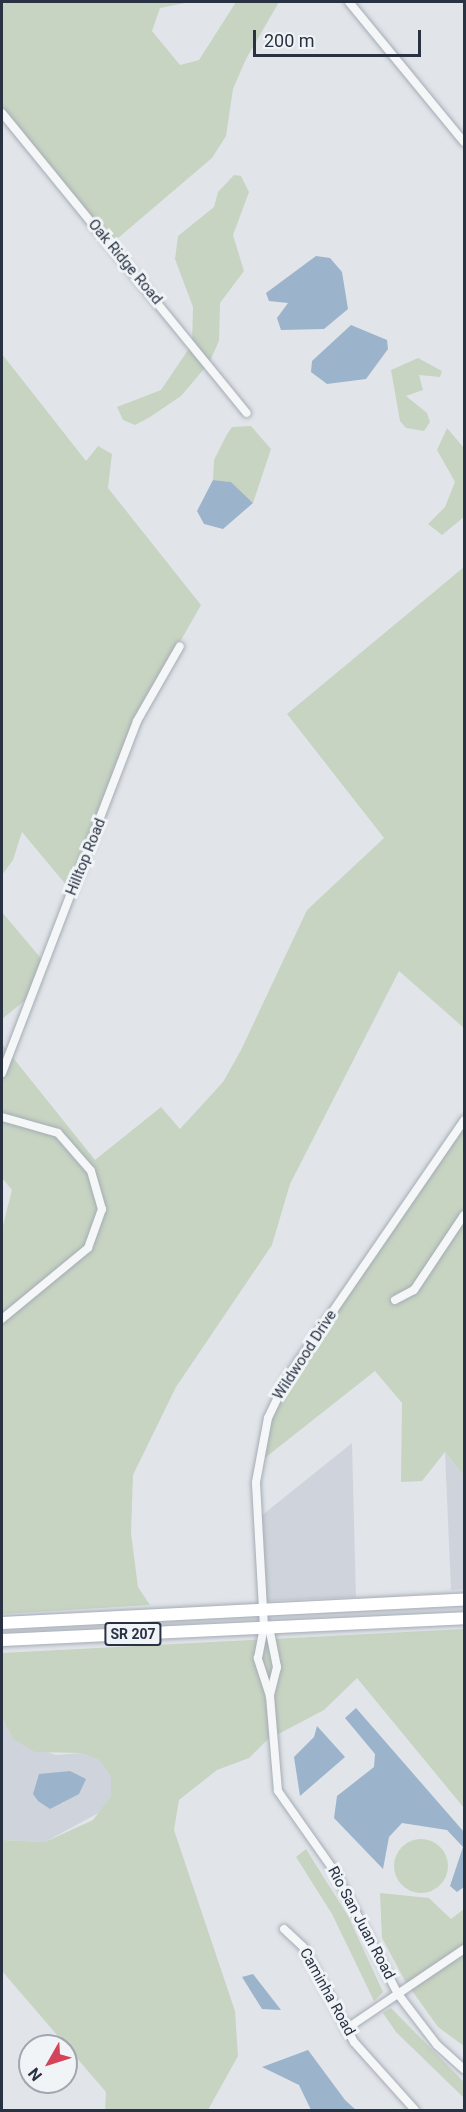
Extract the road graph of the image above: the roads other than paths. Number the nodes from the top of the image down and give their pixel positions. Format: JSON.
{"nodes":[{"id":1,"x":349,"y":2,"type":"edge"},
{"id":2,"x":2,"y":113,"type":"edge"},
{"id":3,"x":465,"y":142,"type":"edge"},
{"id":4,"x":247,"y":413,"type":"dead end"},
{"id":5,"x":180,"y":646,"type":"dead end"},
{"id":6,"x":2,"y":1073,"type":"edge"},
{"id":7,"x":2,"y":1117,"type":"edge"},
{"id":8,"x":465,"y":1120,"type":"edge"},
{"id":9,"x":465,"y":1215,"type":"edge"},
{"id":10,"x":395,"y":1300,"type":"dead end"},
{"id":11,"x":2,"y":1319,"type":"edge"},
{"id":12,"x":465,"y":1600,"type":"edge"},
{"id":13,"x":263,"y":1610,"type":"junction"},
{"id":14,"x":465,"y":1618,"type":"edge"},
{"id":15,"x":2,"y":1623,"type":"edge"},
{"id":16,"x":267,"y":1627,"type":"junction"},
{"id":17,"x":2,"y":1641,"type":"edge"},
{"id":18,"x":270,"y":1696,"type":"junction"},
{"id":19,"x":285,"y":1929,"type":"dead end"},
{"id":20,"x":465,"y":1949,"type":"edge"},
{"id":21,"x":398,"y":1994,"type":"junction"},
{"id":22,"x":346,"y":2029,"type":"junction"},
{"id":23,"x":465,"y":2069,"type":"edge"},
{"id":24,"x":416,"y":2110,"type":"edge"}],
"edges":[{"from":1,"to":3,"type":"street"},
{"from":2,"to":4,"type":"street","name":"Oak Ridge Road"},
{"from":5,"to":6,"type":"street","name":"Hilltop Road"},
{"from":7,"to":11,"type":"street"},
{"from":8,"to":13,"type":"street","name":"Wildwood Drive"},
{"from":9,"to":10,"type":"street"},
{"from":12,"to":13,"type":"highway","number":"SR 207"},
{"from":13,"to":15,"type":"highway","number":"SR 207"},
{"from":13,"to":16,"type":"street","name":"Wildwood Drive"},
{"from":14,"to":16,"type":"highway","number":"SR 207"},
{"from":16,"to":17,"type":"highway","number":"SR 207"},
{"from":16,"to":18,"type":"street","name":"Rio San Juan Road"},
{"from":16,"to":18,"type":"street","name":"Rio San Juan Road"},
{"from":18,"to":21,"type":"street","name":"Rio San Juan Road"},
{"from":19,"to":22,"type":"street","name":"Caminha Road"},
{"from":20,"to":21,"type":"street"},
{"from":21,"to":22,"type":"street"},
{"from":21,"to":23,"type":"street","name":"Rio San Juan Road"},
{"from":22,"to":24,"type":"street","name":"Caminha Road"}]}
